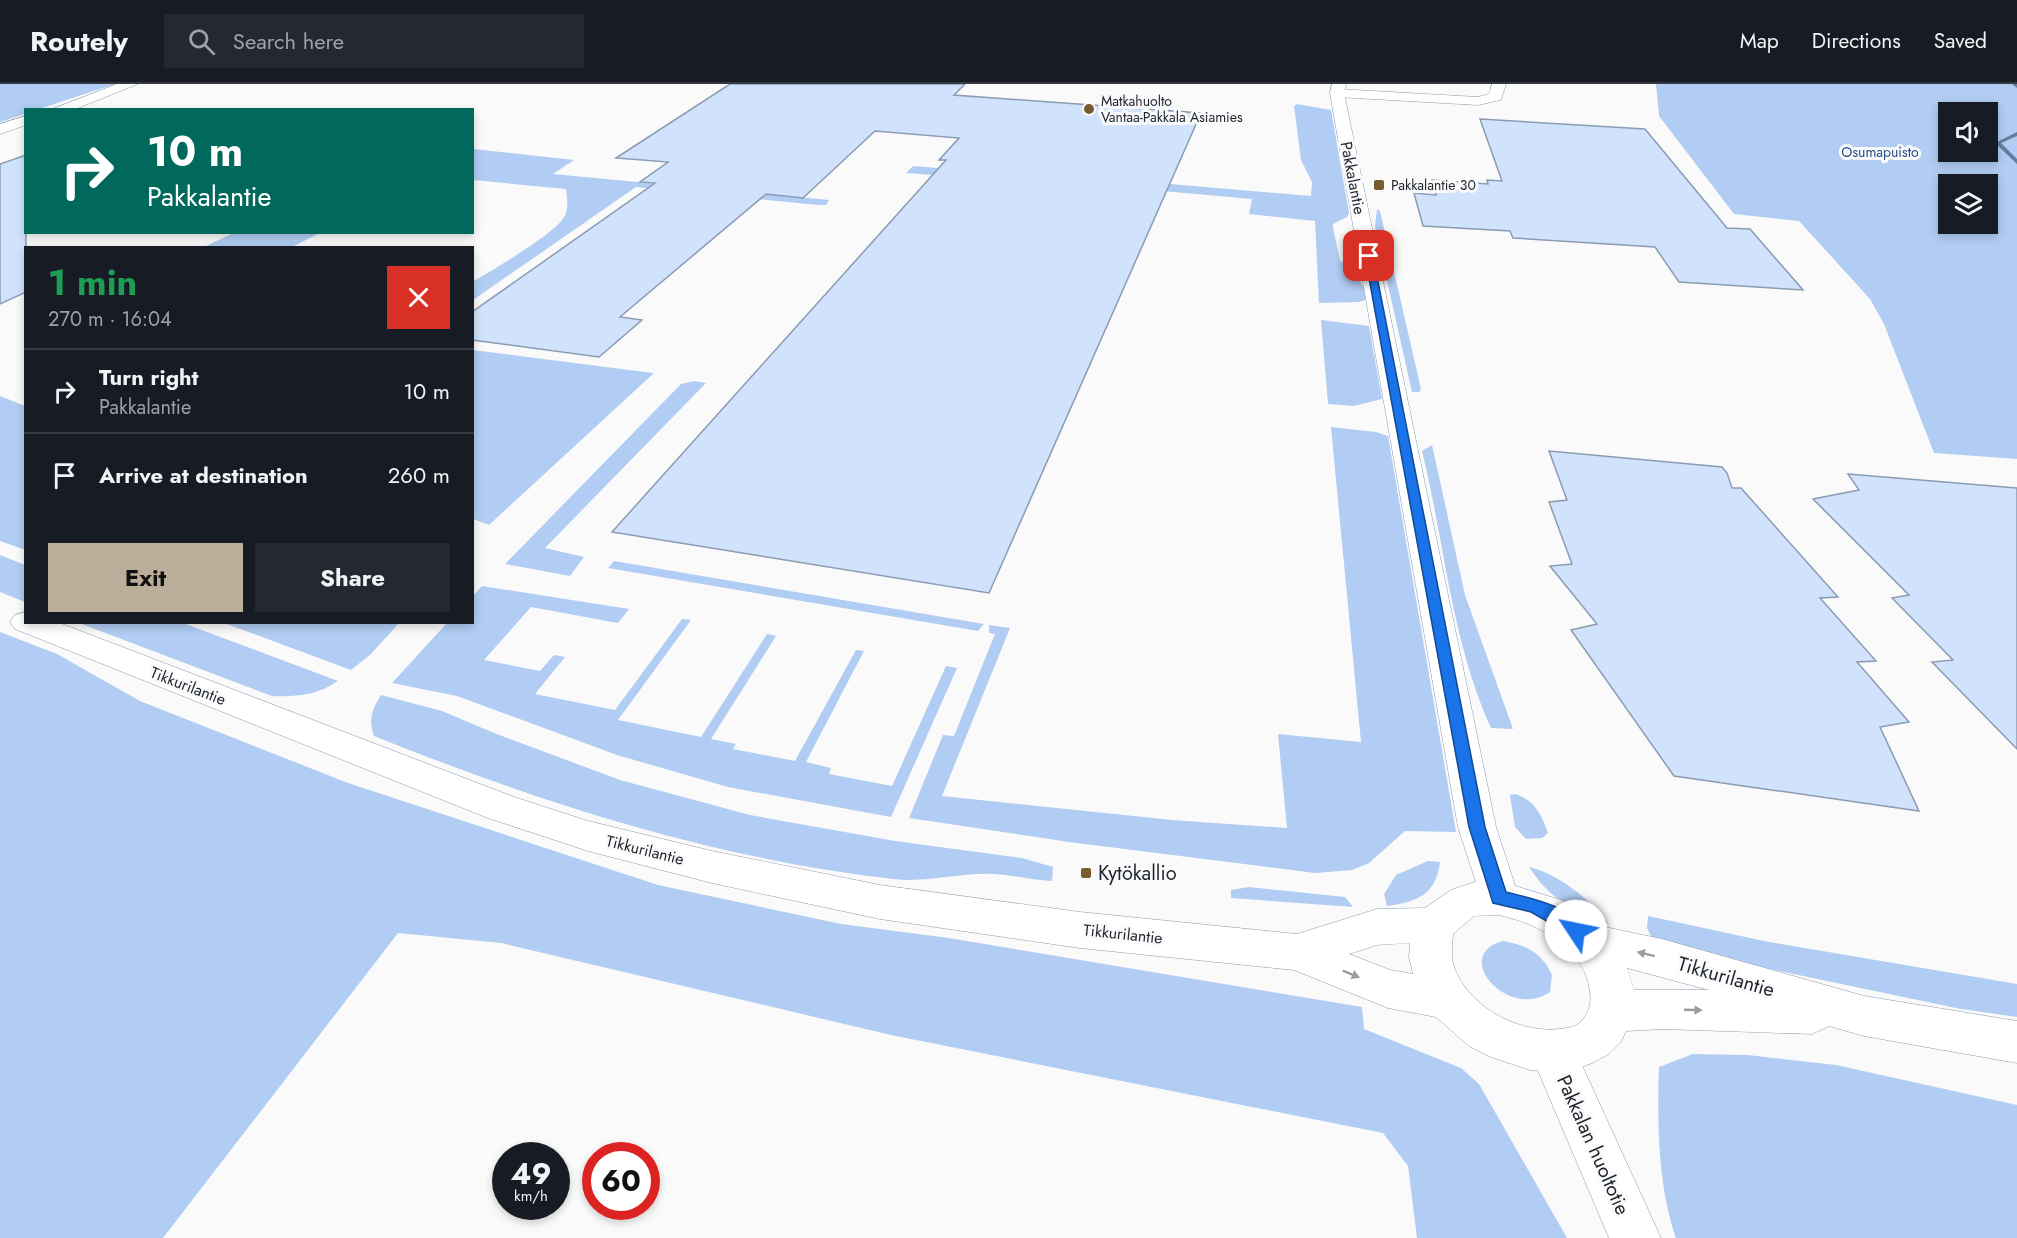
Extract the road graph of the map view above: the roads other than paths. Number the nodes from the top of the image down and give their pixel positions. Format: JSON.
{"nodes":[{"id":1,"x":131,"y":84,"type":"edge"},
{"id":2,"x":1499,"y":84,"type":"edge"},
{"id":3,"x":1335,"y":87,"type":"edge"},
{"id":4,"x":63,"y":108,"type":"edge"},
{"id":5,"x":24,"y":121,"type":"edge"},
{"id":6,"x":0,"y":129,"type":"edge"},
{"id":7,"x":0,"y":612,"type":"edge"},
{"id":8,"x":24,"y":621,"type":"edge"},
{"id":9,"x":31,"y":624,"type":"edge"},
{"id":10,"x":1499,"y":898,"type":"junction"},
{"id":11,"x":1435,"y":925,"type":"junction"},
{"id":12,"x":1588,"y":941,"type":"junction"},
{"id":13,"x":1297,"y":952,"type":"junction"},
{"id":14,"x":1447,"y":999,"type":"junction"},
{"id":15,"x":1613,"y":1011,"type":"junction"},
{"id":16,"x":1864,"y":1016,"type":"junction"},
{"id":17,"x":2017,"y":1042,"type":"edge"},
{"id":18,"x":1552,"y":1052,"type":"junction"},
{"id":19,"x":1635,"y":1238,"type":"edge"}],
"edges":[{"from":1,"to":4,"type":"main road"},
{"from":2,"to":3,"type":"main road"},
{"from":3,"to":10,"type":"main road","name":"Pakkalantie"},
{"from":5,"to":6,"type":"main road"},
{"from":7,"to":8,"type":"main road","name":"Tikkurilantie"},
{"from":9,"to":13,"type":"main road","name":"Tikkurilantie"},
{"from":10,"to":11,"type":"main road"},
{"from":10,"to":12,"type":"main road"},
{"from":11,"to":13,"type":"main road","name":"Tikkurilantie"},
{"from":11,"to":14,"type":"main road"},
{"from":12,"to":15,"type":"main road"},
{"from":16,"to":12,"type":"main road","name":"Tikkurilantie","one_way":true},
{"from":13,"to":14,"type":"main road","name":"Tikkurilantie","one_way":true},
{"from":14,"to":18,"type":"main road"},
{"from":15,"to":16,"type":"main road","name":"Tikkurilantie","one_way":true},
{"from":15,"to":18,"type":"main road"},
{"from":16,"to":17,"type":"main road","name":"Tikkurilantie"},
{"from":18,"to":19,"type":"main road","name":"Pakkalan huoltotie"}]}
